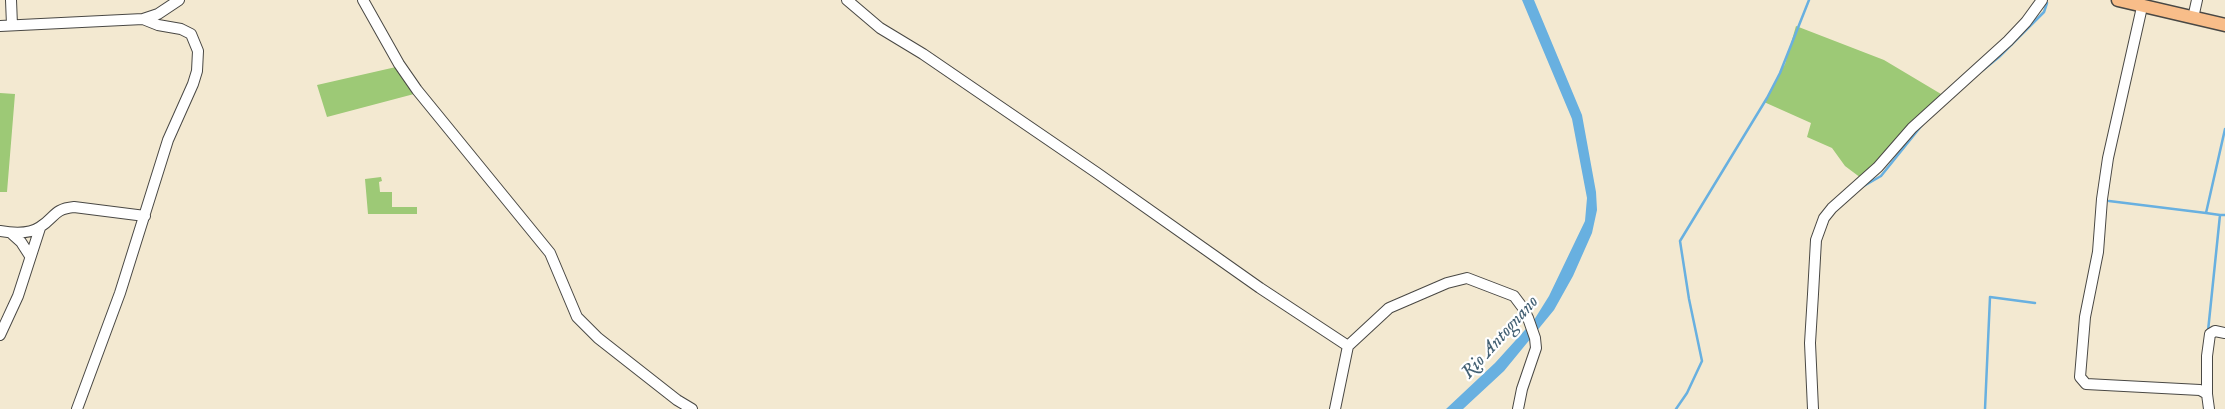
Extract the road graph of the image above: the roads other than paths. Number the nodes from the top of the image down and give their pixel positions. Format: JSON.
{"nodes":[{"id":1,"x":11,"y":0,"type":"edge"},
{"id":2,"x":179,"y":0,"type":"edge"},
{"id":3,"x":363,"y":0,"type":"edge"},
{"id":4,"x":847,"y":0,"type":"edge"},
{"id":5,"x":2042,"y":0,"type":"edge"},
{"id":6,"x":2118,"y":0,"type":"edge"},
{"id":7,"x":2197,"y":0,"type":"edge"},
{"id":8,"x":2142,"y":7,"type":"junction"},
{"id":9,"x":2193,"y":18,"type":"junction"},
{"id":10,"x":143,"y":19,"type":"junction"},
{"id":11,"x":12,"y":25,"type":"junction"},
{"id":12,"x":2225,"y":25,"type":"edge"},
{"id":13,"x":0,"y":26,"type":"edge"},
{"id":14,"x":145,"y":216,"type":"junction"},
{"id":15,"x":40,"y":228,"type":"junction"},
{"id":16,"x":0,"y":232,"type":"edge"},
{"id":17,"x":11,"y":232,"type":"junction"},
{"id":18,"x":30,"y":256,"type":"junction"},
{"id":19,"x":2225,"y":333,"type":"edge"},
{"id":20,"x":0,"y":335,"type":"edge"},
{"id":21,"x":1348,"y":346,"type":"junction"},
{"id":22,"x":2207,"y":394,"type":"junction"},
{"id":23,"x":76,"y":409,"type":"edge"},
{"id":24,"x":692,"y":409,"type":"edge"},
{"id":25,"x":1335,"y":409,"type":"edge"},
{"id":26,"x":1518,"y":409,"type":"edge"},
{"id":27,"x":1812,"y":409,"type":"edge"},
{"id":28,"x":2209,"y":409,"type":"edge"}],
"edges":[{"from":1,"to":11,"type":"street"},
{"from":2,"to":10,"type":"street"},
{"from":3,"to":24,"type":"street"},
{"from":4,"to":21,"type":"street"},
{"from":5,"to":27,"type":"street"},
{"from":6,"to":8,"type":"main road"},
{"from":7,"to":9,"type":"street"},
{"from":8,"to":9,"type":"main road"},
{"from":8,"to":22,"type":"street"},
{"from":9,"to":12,"type":"main road"},
{"from":10,"to":11,"type":"street"},
{"from":10,"to":14,"type":"street"},
{"from":11,"to":13,"type":"street"},
{"from":14,"to":15,"type":"street"},
{"from":14,"to":23,"type":"street"},
{"from":15,"to":17,"type":"street"},
{"from":15,"to":18,"type":"street"},
{"from":16,"to":17,"type":"street"},
{"from":17,"to":18,"type":"street"},
{"from":18,"to":20,"type":"street"},
{"from":19,"to":22,"type":"street"},
{"from":21,"to":25,"type":"street"},
{"from":21,"to":26,"type":"street"},
{"from":22,"to":28,"type":"street"}]}
